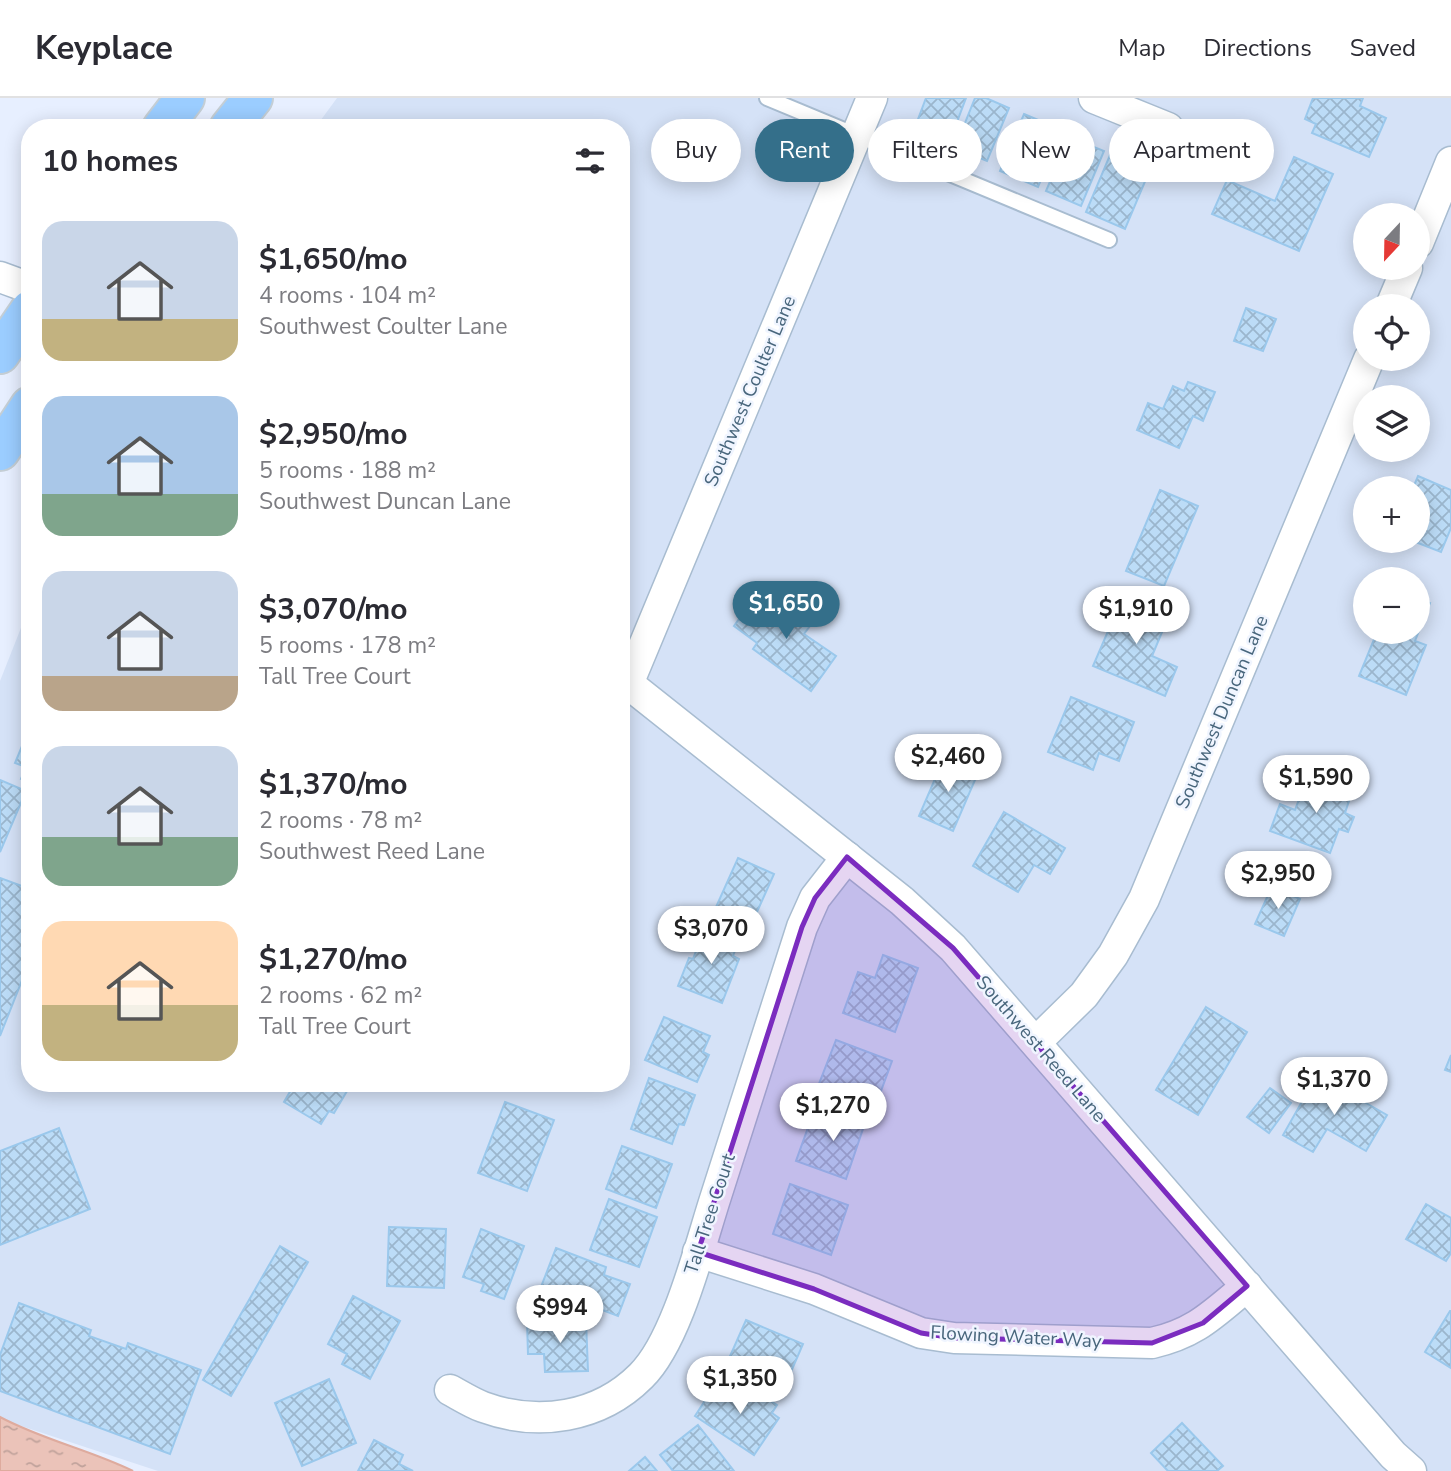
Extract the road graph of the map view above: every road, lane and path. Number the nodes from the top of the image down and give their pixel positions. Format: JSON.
{"nodes":[{"id":1,"x":185,"y":98,"type":"edge"},
{"id":2,"x":253,"y":98,"type":"edge"},
{"id":3,"x":767,"y":98,"type":"edge"},
{"id":4,"x":872,"y":98,"type":"edge"},
{"id":5,"x":1094,"y":98,"type":"edge"},
{"id":6,"x":169,"y":119,"type":"edge"},
{"id":7,"x":236,"y":119,"type":"edge"},
{"id":8,"x":1146,"y":119,"type":"edge"},
{"id":9,"x":857,"y":135,"type":"junction"},
{"id":10,"x":1451,"y":162,"type":"edge"},
{"id":11,"x":1430,"y":214,"type":"edge"},
{"id":12,"x":1109,"y":240,"type":"dead end"},
{"id":13,"x":0,"y":277,"type":"edge"},
{"id":14,"x":21,"y":285,"type":"edge"},
{"id":15,"x":21,"y":324,"type":"edge"},
{"id":16,"x":0,"y":355,"type":"edge"},
{"id":17,"x":1364,"y":371,"type":"edge"},
{"id":18,"x":21,"y":420,"type":"edge"},
{"id":19,"x":0,"y":451,"type":"edge"},
{"id":20,"x":630,"y":669,"type":"edge"},
{"id":21,"x":630,"y":685,"type":"edge"},
{"id":22,"x":847,"y":858,"type":"junction"},
{"id":23,"x":1036,"y":1042,"type":"junction"},
{"id":24,"x":698,"y":1252,"type":"junction"},
{"id":25,"x":1247,"y":1286,"type":"junction"},
{"id":26,"x":450,"y":1390,"type":"dead end"},
{"id":27,"x":1411,"y":1471,"type":"edge"}],
"edges":[{"from":1,"to":6,"type":"highway"},
{"from":2,"to":7,"type":"highway"},
{"from":3,"to":9,"type":"lane"},
{"from":4,"to":9,"type":"street","name":"Southwest Coulter Lane"},
{"from":5,"to":8,"type":"street"},
{"from":9,"to":12,"type":"lane"},
{"from":9,"to":20,"type":"street","name":"Southwest Coulter Lane"},
{"from":10,"to":11,"type":"street"},
{"from":13,"to":14,"type":"street"},
{"from":15,"to":16,"type":"highway"},
{"from":17,"to":23,"type":"street","name":"Southwest Duncan Lane"},
{"from":18,"to":19,"type":"highway"},
{"from":21,"to":22,"type":"street","name":"Southwest Reed Lane"},
{"from":22,"to":23,"type":"street","name":"Southwest Reed Lane"},
{"from":22,"to":24,"type":"street","name":"Tall Tree Court"},
{"from":23,"to":25,"type":"street","name":"Southwest Reed Lane"},
{"from":24,"to":25,"type":"street","name":"Flowing Water Way"},
{"from":24,"to":26,"type":"street","name":"Tall Tree Court"},
{"from":25,"to":27,"type":"street","name":"Southwest Reed Lane"}]}
